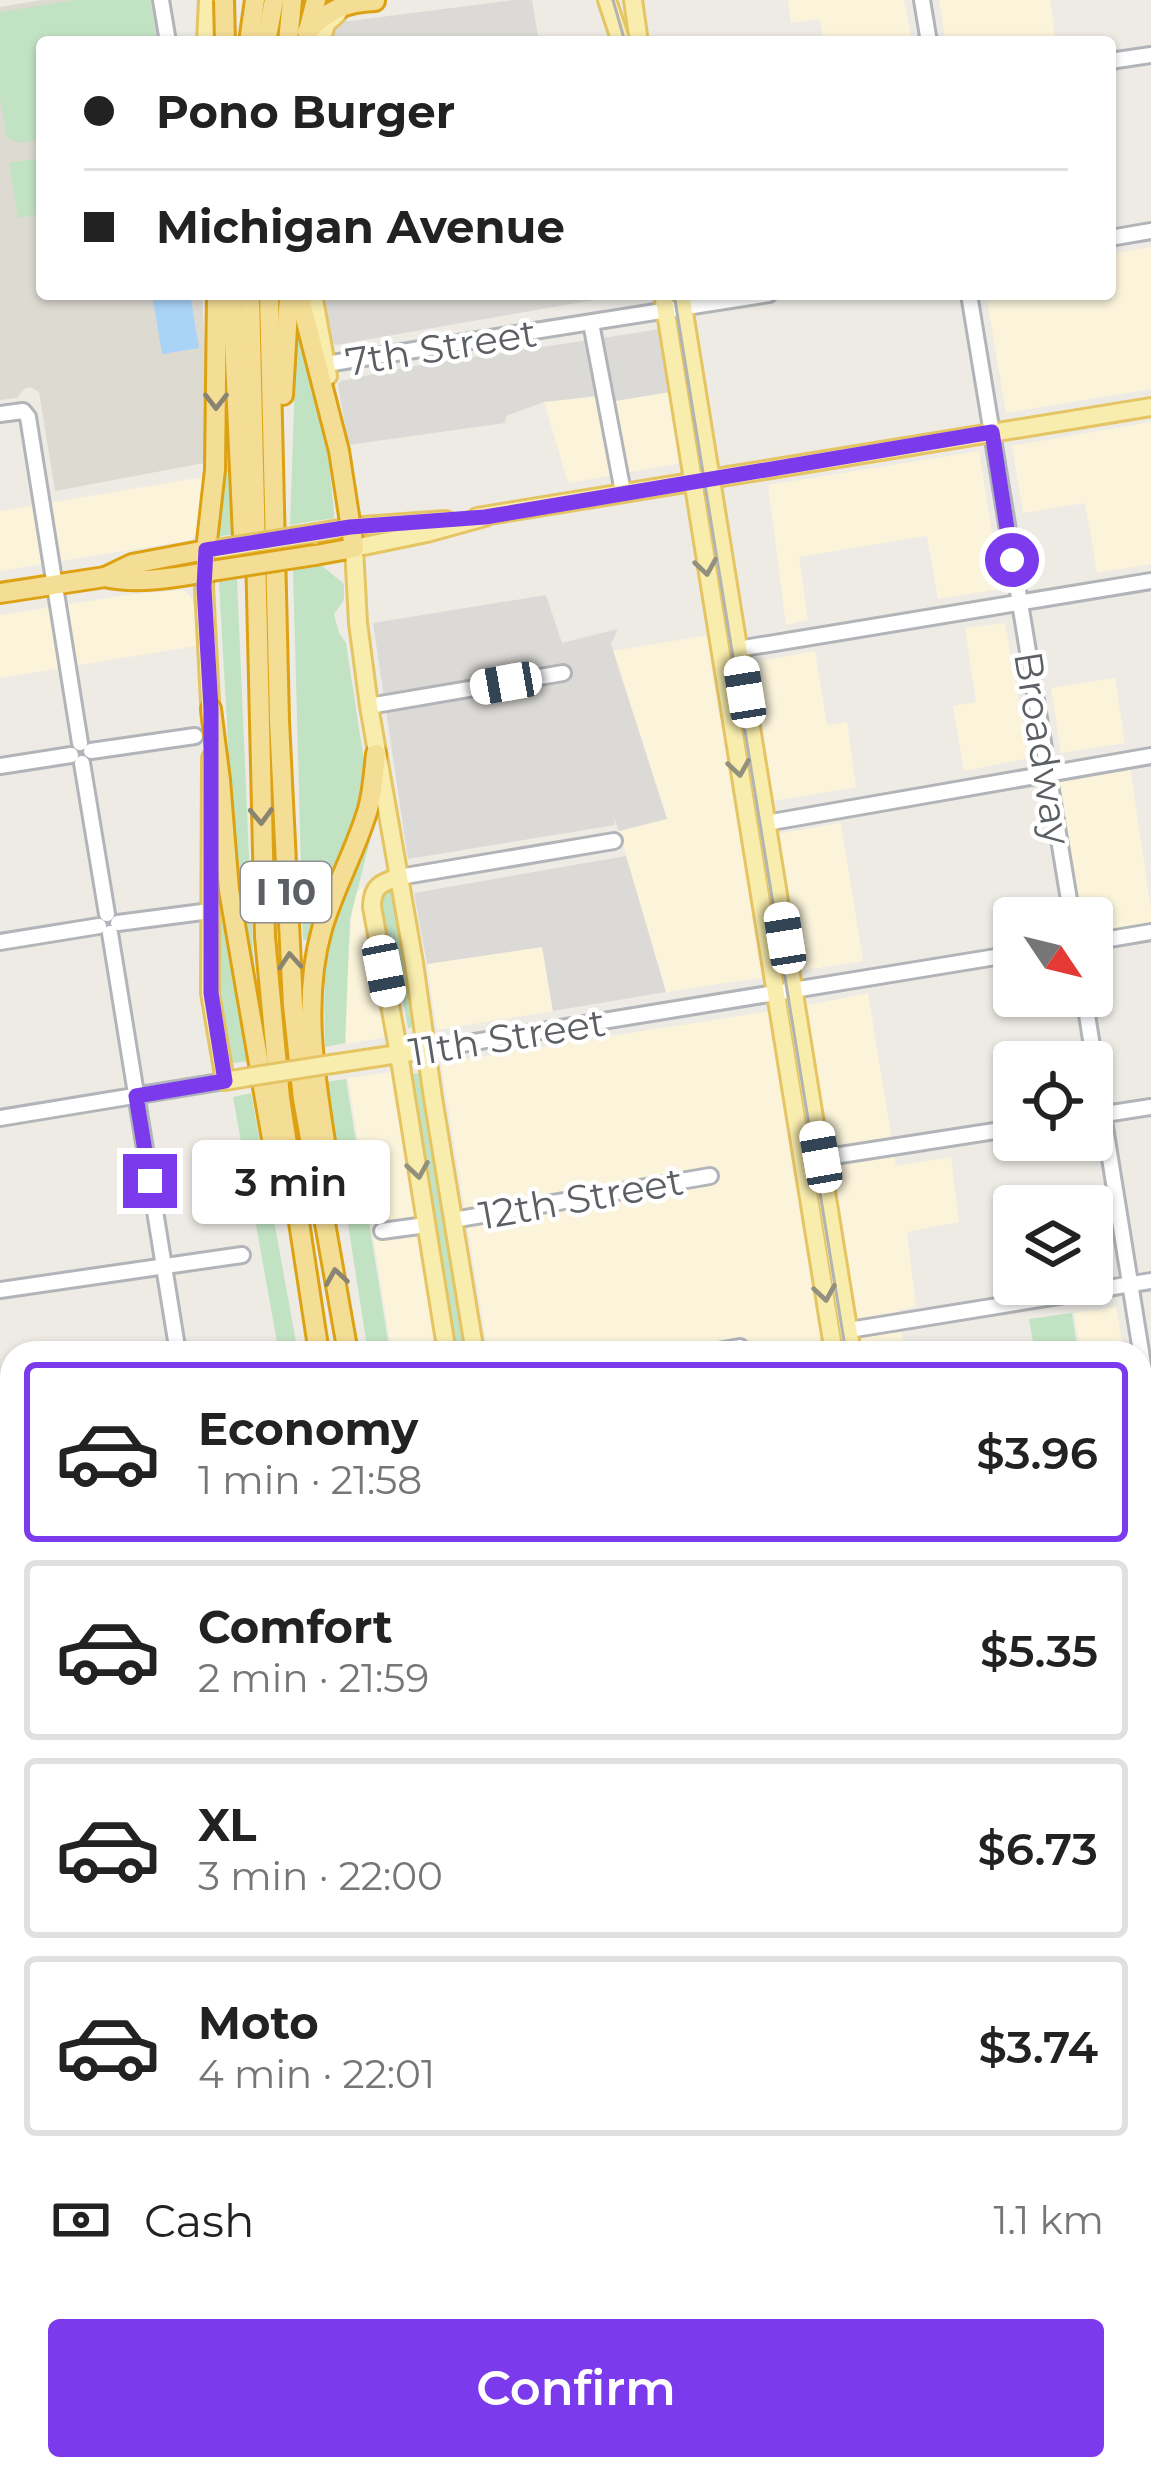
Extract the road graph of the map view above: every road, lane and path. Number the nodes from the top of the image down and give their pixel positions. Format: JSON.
{"nodes":[{"id":1,"x":161,"y":0,"type":"edge"},
{"id":2,"x":208,"y":0,"type":"edge"},
{"id":3,"x":224,"y":0,"type":"edge"},
{"id":4,"x":233,"y":0,"type":"edge"},
{"id":5,"x":255,"y":0,"type":"edge"},
{"id":6,"x":274,"y":0,"type":"edge"},
{"id":7,"x":292,"y":0,"type":"edge"},
{"id":8,"x":316,"y":0,"type":"edge"},
{"id":9,"x":387,"y":0,"type":"edge"},
{"id":10,"x":607,"y":0,"type":"edge"},
{"id":11,"x":633,"y":0,"type":"edge"},
{"id":12,"x":922,"y":0,"type":"edge"},
{"id":13,"x":375,"y":1,"type":"edge"},
{"id":14,"x":167,"y":36,"type":"edge"},
{"id":15,"x":206,"y":36,"type":"edge"},
{"id":16,"x":225,"y":36,"type":"edge"},
{"id":17,"x":226,"y":36,"type":"edge"},
{"id":18,"x":250,"y":36,"type":"edge"},
{"id":19,"x":267,"y":36,"type":"edge"},
{"id":20,"x":289,"y":36,"type":"edge"},
{"id":21,"x":311,"y":36,"type":"edge"},
{"id":22,"x":313,"y":36,"type":"edge"},
{"id":23,"x":619,"y":36,"type":"edge"},
{"id":24,"x":638,"y":36,"type":"edge"},
{"id":25,"x":927,"y":36,"type":"edge"},
{"id":26,"x":1151,"y":55,"type":"edge"},
{"id":27,"x":1116,"y":60,"type":"edge"},
{"id":28,"x":1151,"y":231,"type":"edge"},
{"id":29,"x":1116,"y":237,"type":"edge"},
{"id":30,"x":213,"y":300,"type":"edge"},
{"id":31,"x":232,"y":300,"type":"edge"},
{"id":32,"x":250,"y":300,"type":"edge"},
{"id":33,"x":268,"y":300,"type":"edge"},
{"id":34,"x":289,"y":300,"type":"edge"},
{"id":35,"x":301,"y":300,"type":"edge"},
{"id":36,"x":314,"y":300,"type":"edge"},
{"id":37,"x":970,"y":300,"type":"edge"},
{"id":38,"x":673,"y":302,"type":"edge"},
{"id":39,"x":591,"y":323,"type":"junction"},
{"id":40,"x":326,"y":364,"type":"junction"},
{"id":41,"x":1151,"y":407,"type":"edge"},
{"id":42,"x":0,"y":414,"type":"edge"},
{"id":43,"x":992,"y":432,"type":"junction"},
{"id":44,"x":274,"y":441,"type":"junction"},
{"id":45,"x":339,"y":451,"type":"junction"},
{"id":46,"x":702,"y":480,"type":"junction"},
{"id":47,"x":623,"y":492,"type":"junction"},
{"id":48,"x":485,"y":517,"type":"junction"},
{"id":49,"x":350,"y":527,"type":"junction"},
{"id":50,"x":354,"y":548,"type":"junction"},
{"id":51,"x":212,"y":550,"type":"junction"},
{"id":52,"x":211,"y":571,"type":"junction"},
{"id":53,"x":105,"y":577,"type":"junction"},
{"id":54,"x":1151,"y":580,"type":"edge"},
{"id":55,"x":53,"y":584,"type":"junction"},
{"id":56,"x":0,"y":593,"type":"edge"},
{"id":57,"x":1019,"y":602,"type":"junction"},
{"id":58,"x":738,"y":650,"type":"junction"},
{"id":59,"x":563,"y":673,"type":"dead end"},
{"id":60,"x":258,"y":700,"type":"junction"},
{"id":61,"x":368,"y":706,"type":"junction"},
{"id":62,"x":211,"y":709,"type":"junction"},
{"id":63,"x":195,"y":736,"type":"dead end"},
{"id":64,"x":81,"y":753,"type":"junction"},
{"id":65,"x":376,"y":754,"type":"junction"},
{"id":66,"x":1151,"y":756,"type":"edge"},
{"id":67,"x":0,"y":766,"type":"edge"},
{"id":68,"x":1048,"y":775,"type":"junction"},
{"id":69,"x":766,"y":823,"type":"junction"},
{"id":70,"x":614,"y":841,"type":"dead end"},
{"id":71,"x":399,"y":877,"type":"junction"},
{"id":72,"x":1068,"y":897,"type":"edge"},
{"id":73,"x":211,"y":911,"type":"junction"},
{"id":74,"x":108,"y":924,"type":"junction"},
{"id":75,"x":1151,"y":932,"type":"edge"},
{"id":76,"x":1113,"y":938,"type":"edge"},
{"id":77,"x":0,"y":942,"type":"edge"},
{"id":78,"x":993,"y":957,"type":"edge"},
{"id":79,"x":785,"y":992,"type":"junction"},
{"id":80,"x":425,"y":1050,"type":"junction"},
{"id":81,"x":399,"y":1054,"type":"junction"},
{"id":82,"x":225,"y":1081,"type":"junction"},
{"id":83,"x":136,"y":1096,"type":"junction"},
{"id":84,"x":1151,"y":1107,"type":"edge"},
{"id":85,"x":1113,"y":1113,"type":"edge"},
{"id":86,"x":0,"y":1118,"type":"edge"},
{"id":87,"x":993,"y":1131,"type":"edge"},
{"id":88,"x":821,"y":1157,"type":"junction"},
{"id":89,"x":1107,"y":1161,"type":"edge"},
{"id":90,"x":710,"y":1176,"type":"dead end"},
{"id":91,"x":323,"y":1202,"type":"junction"},
{"id":92,"x":453,"y":1220,"type":"junction"},
{"id":93,"x":426,"y":1225,"type":"junction"},
{"id":94,"x":382,"y":1231,"type":"dead end"},
{"id":95,"x":242,"y":1255,"type":"dead end"},
{"id":96,"x":164,"y":1266,"type":"junction"},
{"id":97,"x":1151,"y":1281,"type":"edge"},
{"id":98,"x":307,"y":1284,"type":"junction"},
{"id":99,"x":1131,"y":1284,"type":"junction"},
{"id":100,"x":0,"y":1291,"type":"edge"},
{"id":101,"x":849,"y":1330,"type":"junction"},
{"id":102,"x":176,"y":1341,"type":"edge"},
{"id":103,"x":317,"y":1341,"type":"edge"},
{"id":104,"x":346,"y":1341,"type":"edge"},
{"id":105,"x":445,"y":1341,"type":"edge"},
{"id":106,"x":473,"y":1341,"type":"edge"},
{"id":107,"x":832,"y":1341,"type":"edge"},
{"id":108,"x":851,"y":1341,"type":"edge"},
{"id":109,"x":1140,"y":1341,"type":"edge"}],
"edges":[{"from":1,"to":14,"type":"street"},
{"from":2,"to":15,"type":"main road"},
{"from":3,"to":16,"type":"highway","bridge":true},
{"from":4,"to":17,"type":"highway"},
{"from":5,"to":18,"type":"highway"},
{"from":6,"to":19,"type":"highway"},
{"from":7,"to":20,"type":"highway"},
{"from":8,"to":21,"type":"highway"},
{"from":9,"to":13,"type":"main road"},
{"from":10,"to":23,"type":"main road"},
{"from":11,"to":24,"type":"main road"},
{"from":12,"to":25,"type":"street"},
{"from":13,"to":22,"type":"highway"},
{"from":26,"to":27,"type":"street"},
{"from":28,"to":29,"type":"street"},
{"from":30,"to":51,"type":"highway","one_way":true},
{"from":31,"to":60,"type":"highway"},
{"from":32,"to":60,"type":"highway","number":"I 10"},
{"from":33,"to":44,"type":"highway","number":"I 10"},
{"from":34,"to":44,"type":"highway"},
{"from":35,"to":45,"type":"highway"},
{"from":36,"to":40,"type":"main road"},
{"from":37,"to":43,"type":"street","name":"Broadway"},
{"from":38,"to":39,"type":"street","name":"7th Street"},
{"from":38,"to":46,"type":"main road"},
{"from":39,"to":40,"type":"street","name":"7th Street"},
{"from":39,"to":47,"type":"street"},
{"from":40,"to":45,"type":"main road"},
{"from":41,"to":43,"type":"main road"},
{"from":42,"to":55,"type":"street"},
{"from":43,"to":46,"type":"main road"},
{"from":43,"to":57,"type":"street","name":"Broadway"},
{"from":91,"to":44,"type":"highway","number":"I 10","one_way":true},
{"from":45,"to":49,"type":"highway"},
{"from":46,"to":47,"type":"main road"},
{"from":46,"to":58,"type":"main road"},
{"from":46,"to":79,"type":"main road","one_way":true},
{"from":47,"to":48,"type":"main road"},
{"from":48,"to":49,"type":"main road"},
{"from":48,"to":50,"type":"main road"},
{"from":49,"to":50,"type":"highway"},
{"from":49,"to":51,"type":"main road","bridge":true},
{"from":50,"to":52,"type":"highway","bridge":true},
{"from":50,"to":61,"type":"main road"},
{"from":51,"to":52,"type":"main road"},
{"from":51,"to":53,"type":"highway"},
{"from":52,"to":53,"type":"highway"},
{"from":52,"to":62,"type":"main road"},
{"from":53,"to":55,"type":"highway"},
{"from":54,"to":57,"type":"street"},
{"from":55,"to":56,"type":"highway"},
{"from":55,"to":64,"type":"street"},
{"from":57,"to":58,"type":"street"},
{"from":57,"to":68,"type":"street","name":"Broadway"},
{"from":58,"to":69,"type":"main road"},
{"from":59,"to":61,"type":"street"},
{"from":60,"to":98,"type":"highway","number":"I 10","one_way":true},
{"from":61,"to":65,"type":"main road"},
{"from":62,"to":73,"type":"main road"},
{"from":62,"to":98,"type":"highway"},
{"from":63,"to":64,"type":"street"},
{"from":64,"to":67,"type":"street"},
{"from":64,"to":74,"type":"street"},
{"from":65,"to":71,"type":"main road"},
{"from":65,"to":91,"type":"highway"},
{"from":66,"to":68,"type":"street"},
{"from":68,"to":69,"type":"street"},
{"from":68,"to":72,"type":"street","name":"Broadway"},
{"from":69,"to":79,"type":"main road"},
{"from":70,"to":71,"type":"street"},
{"from":71,"to":80,"type":"main road"},
{"from":71,"to":81,"type":"main road"},
{"from":73,"to":74,"type":"street"},
{"from":73,"to":82,"type":"main road"},
{"from":74,"to":77,"type":"street"},
{"from":74,"to":83,"type":"street"},
{"from":75,"to":76,"type":"street"},
{"from":78,"to":79,"type":"street","name":"11th Street"},
{"from":79,"to":80,"type":"street","name":"11th Street"},
{"from":79,"to":88,"type":"main road"},
{"from":79,"to":107,"type":"main road","one_way":true},
{"from":80,"to":81,"type":"main road","name":"11th Street"},
{"from":80,"to":92,"type":"main road"},
{"from":81,"to":82,"type":"main road","name":"11th Street","bridge":true},
{"from":81,"to":93,"type":"main road","one_way":true},
{"from":82,"to":83,"type":"street","name":"11th Street"},
{"from":83,"to":86,"type":"street","name":"11th Street"},
{"from":83,"to":96,"type":"street"},
{"from":84,"to":85,"type":"street"},
{"from":87,"to":88,"type":"street"},
{"from":88,"to":101,"type":"main road"},
{"from":89,"to":99,"type":"street"},
{"from":90,"to":92,"type":"street","name":"12th Street"},
{"from":104,"to":91,"type":"highway","number":"I 10","one_way":true},
{"from":92,"to":106,"type":"main road"},
{"from":93,"to":94,"type":"street","name":"12th Street"},
{"from":93,"to":105,"type":"main road"},
{"from":95,"to":96,"type":"street"},
{"from":96,"to":100,"type":"street"},
{"from":96,"to":102,"type":"street"},
{"from":97,"to":99,"type":"street"},
{"from":98,"to":103,"type":"highway","number":"I 10"},
{"from":99,"to":101,"type":"street"},
{"from":99,"to":109,"type":"street"},
{"from":101,"to":108,"type":"main road"}]}
